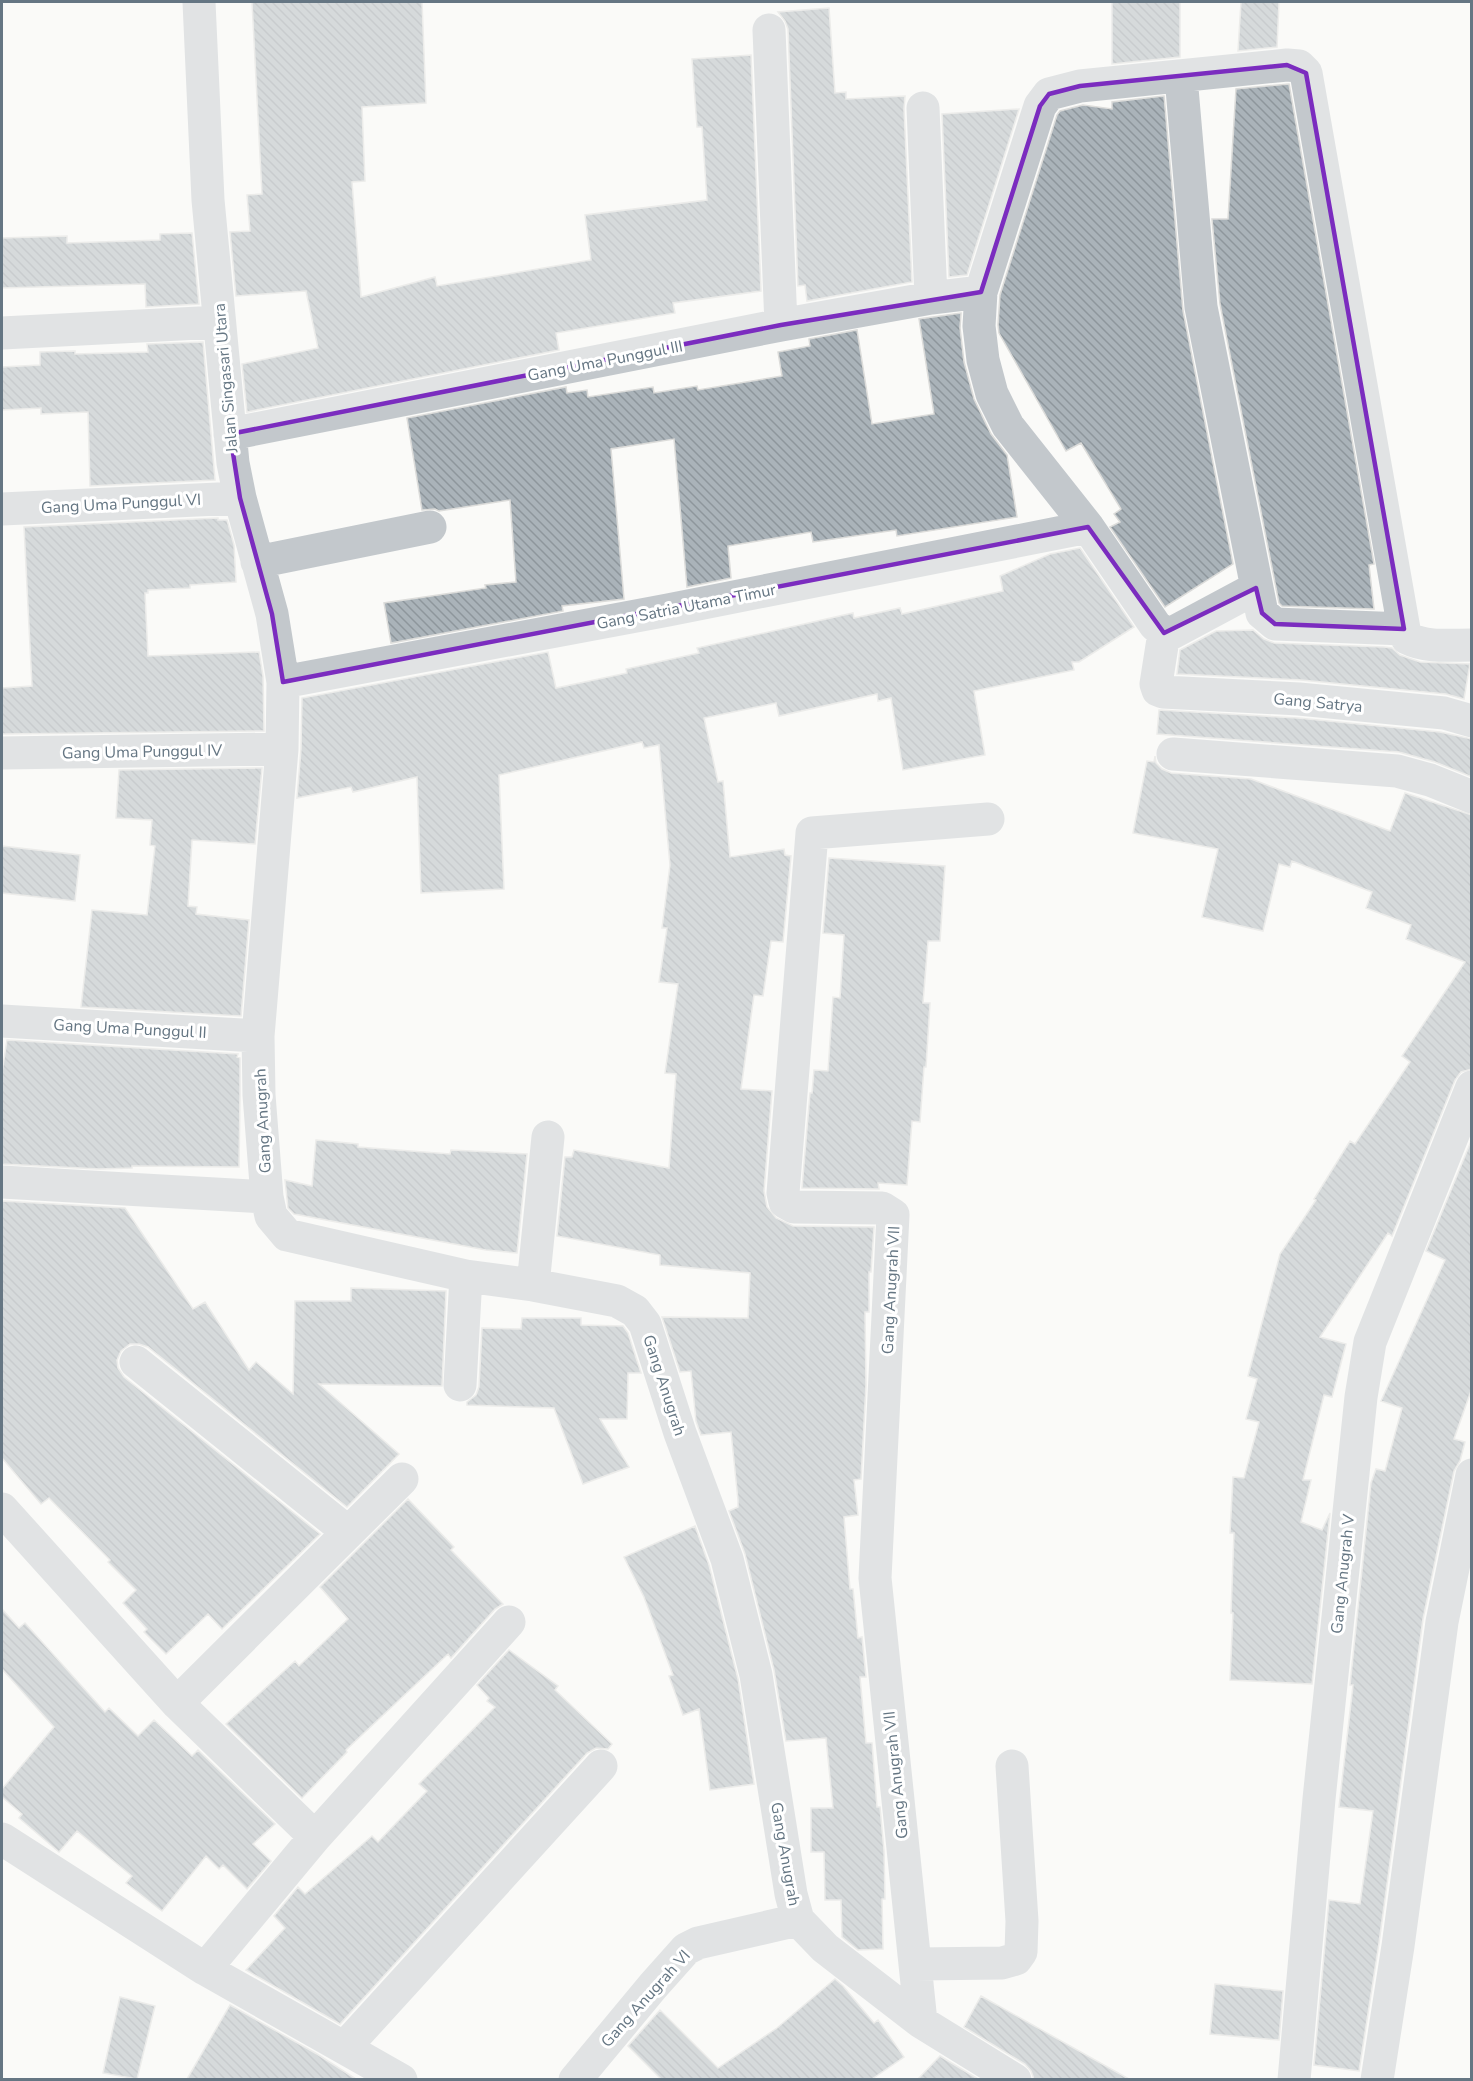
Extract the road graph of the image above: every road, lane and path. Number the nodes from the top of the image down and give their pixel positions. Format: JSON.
{"nodes":[{"id":1,"x":199,"y":2,"type":"edge"},
{"id":2,"x":769,"y":30,"type":"dead end"},
{"id":3,"x":1181,"y":77,"type":"junction"},
{"id":4,"x":923,"y":108,"type":"dead end"},
{"id":5,"x":981,"y":292,"type":"junction"},
{"id":6,"x":931,"y":298,"type":"junction"},
{"id":7,"x":219,"y":322,"type":"junction"},
{"id":8,"x":781,"y":325,"type":"junction"},
{"id":9,"x":2,"y":333,"type":"edge"},
{"id":10,"x":230,"y":434,"type":"junction"},
{"id":11,"x":240,"y":498,"type":"junction"},
{"id":12,"x":2,"y":509,"type":"edge"},
{"id":13,"x":430,"y":527,"type":"dead end"},
{"id":14,"x":1088,"y":527,"type":"junction"},
{"id":15,"x":257,"y":562,"type":"junction"},
{"id":16,"x":1256,"y":588,"type":"junction"},
{"id":17,"x":1404,"y":628,"type":"junction"},
{"id":18,"x":1164,"y":633,"type":"junction"},
{"id":19,"x":1472,"y":645,"type":"edge"},
{"id":20,"x":283,"y":682,"type":"junction"},
{"id":21,"x":1472,"y":721,"type":"edge"},
{"id":22,"x":282,"y":749,"type":"junction"},
{"id":23,"x":2,"y":753,"type":"edge"},
{"id":24,"x":1173,"y":753,"type":"dead end"},
{"id":25,"x":1472,"y":797,"type":"edge"},
{"id":26,"x":988,"y":819,"type":"dead end"},
{"id":27,"x":2,"y":1021,"type":"edge"},
{"id":28,"x":258,"y":1036,"type":"junction"},
{"id":29,"x":1472,"y":1087,"type":"edge"},
{"id":30,"x":548,"y":1137,"type":"dead end"},
{"id":31,"x":2,"y":1182,"type":"edge"},
{"id":32,"x":267,"y":1197,"type":"junction"},
{"id":33,"x":466,"y":1276,"type":"junction"},
{"id":34,"x":533,"y":1285,"type":"junction"},
{"id":35,"x":136,"y":1362,"type":"dead end"},
{"id":36,"x":460,"y":1385,"type":"dead end"},
{"id":37,"x":1472,"y":1476,"type":"edge"},
{"id":38,"x":402,"y":1479,"type":"dead end"},
{"id":39,"x":2,"y":1509,"type":"edge"},
{"id":40,"x":348,"y":1532,"type":"junction"},
{"id":41,"x":510,"y":1622,"type":"dead end"},
{"id":42,"x":177,"y":1703,"type":"junction"},
{"id":43,"x":601,"y":1766,"type":"dead end"},
{"id":44,"x":1012,"y":1766,"type":"dead end"},
{"id":45,"x":315,"y":1836,"type":"junction"},
{"id":46,"x":2,"y":1839,"type":"edge"},
{"id":47,"x":798,"y":1920,"type":"junction"},
{"id":48,"x":916,"y":1964,"type":"junction"},
{"id":49,"x":206,"y":1970,"type":"junction"},
{"id":50,"x":921,"y":2022,"type":"junction"},
{"id":51,"x":345,"y":2047,"type":"junction"},
{"id":52,"x":401,"y":2079,"type":"edge"},
{"id":53,"x":575,"y":2079,"type":"edge"},
{"id":54,"x":1015,"y":2079,"type":"edge"},
{"id":55,"x":1293,"y":2079,"type":"edge"},
{"id":56,"x":1377,"y":2079,"type":"edge"}],
"edges":[{"from":1,"to":7,"type":"street","name":"Jalan Singasari Utara"},
{"from":2,"to":8,"type":"street"},
{"from":3,"to":5,"type":"street"},
{"from":3,"to":16,"type":"street"},
{"from":3,"to":17,"type":"street"},
{"from":4,"to":6,"type":"street"},
{"from":5,"to":6,"type":"street","name":"Gang Uma Punggul III"},
{"from":5,"to":14,"type":"street"},
{"from":6,"to":8,"type":"street","name":"Gang Uma Punggul III"},
{"from":7,"to":9,"type":"street"},
{"from":7,"to":10,"type":"street","name":"Jalan Singasari Utara"},
{"from":8,"to":10,"type":"street","name":"Gang Uma Punggul III"},
{"from":10,"to":11,"type":"street","name":"Jalan Singasari Utara"},
{"from":11,"to":12,"type":"street","name":"Gang Uma Punggul VI"},
{"from":11,"to":15,"type":"street","name":"Jalan Singasari Utara"},
{"from":13,"to":15,"type":"street"},
{"from":14,"to":18,"type":"street"},
{"from":14,"to":20,"type":"street","name":"Gang Satria Utama Timur"},
{"from":15,"to":20,"type":"street","name":"Jalan Singasari Utara"},
{"from":16,"to":17,"type":"street"},
{"from":16,"to":18,"type":"street"},
{"from":17,"to":19,"type":"street"},
{"from":18,"to":21,"type":"street","name":"Gang Satrya"},
{"from":20,"to":22,"type":"street","name":"Jalan Singasari Utara"},
{"from":22,"to":23,"type":"street","name":"Gang Uma Punggul IV"},
{"from":22,"to":28,"type":"street","name":"Gang Anugrah"},
{"from":24,"to":25,"type":"street"},
{"from":26,"to":48,"type":"street","name":"Gang Anugrah VII"},
{"from":27,"to":28,"type":"street","name":"Gang Uma Punggul II"},
{"from":28,"to":32,"type":"street","name":"Gang Anugrah"},
{"from":29,"to":55,"type":"street","name":"Gang Anugrah V"},
{"from":30,"to":34,"type":"street"},
{"from":31,"to":32,"type":"street"},
{"from":32,"to":33,"type":"street","name":"Gang Anugrah"},
{"from":33,"to":34,"type":"street","name":"Gang Anugrah"},
{"from":33,"to":36,"type":"street"},
{"from":34,"to":47,"type":"street","name":"Gang Anugrah"},
{"from":35,"to":40,"type":"street"},
{"from":37,"to":56,"type":"street"},
{"from":38,"to":40,"type":"street"},
{"from":39,"to":42,"type":"street"},
{"from":40,"to":42,"type":"street"},
{"from":41,"to":45,"type":"street"},
{"from":42,"to":45,"type":"street"},
{"from":43,"to":51,"type":"street"},
{"from":44,"to":48,"type":"street"},
{"from":45,"to":49,"type":"street"},
{"from":46,"to":49,"type":"street"},
{"from":47,"to":50,"type":"street","name":"Gang Anugrah"},
{"from":47,"to":53,"type":"street","name":"Gang Anugrah VI"},
{"from":48,"to":50,"type":"street","name":"Gang Anugrah VII"},
{"from":49,"to":51,"type":"street"},
{"from":50,"to":54,"type":"street","name":"Gang Anugrah"},
{"from":51,"to":52,"type":"street"}]}
